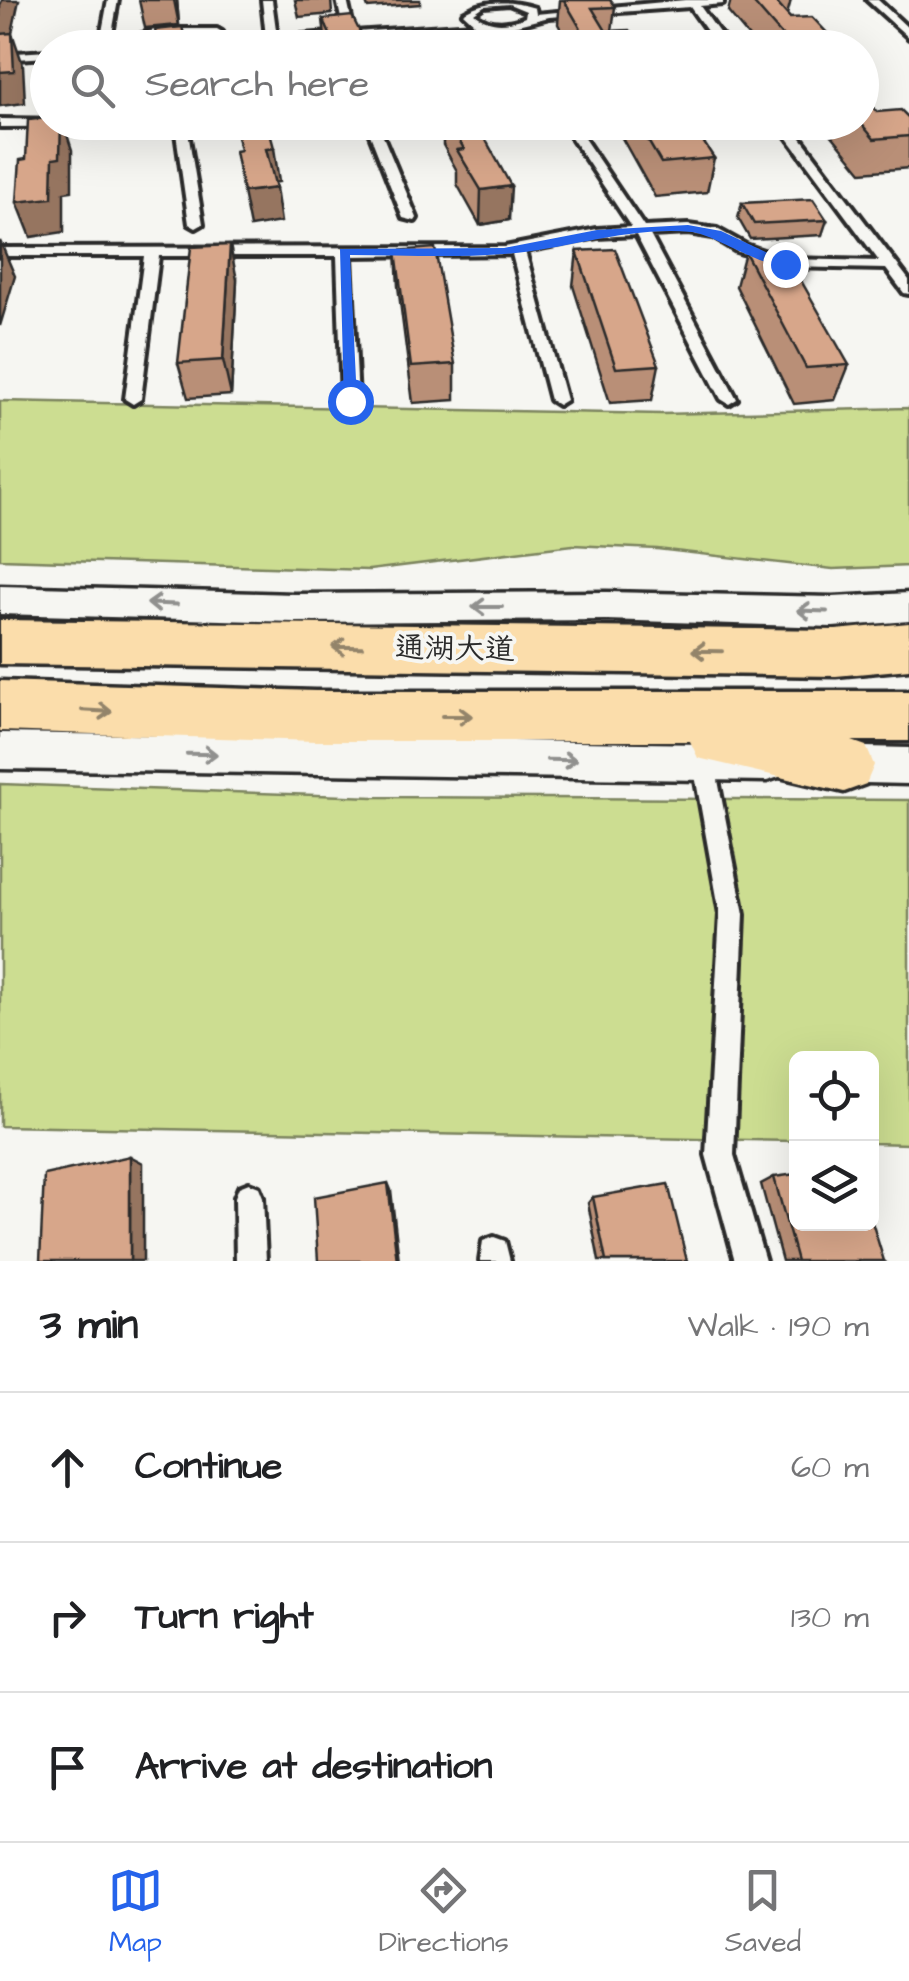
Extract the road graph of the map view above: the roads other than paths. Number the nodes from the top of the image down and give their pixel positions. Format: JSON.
{"nodes":[{"id":1,"x":113,"y":0,"type":"edge"},
{"id":2,"x":267,"y":0,"type":"edge"},
{"id":3,"x":342,"y":0,"type":"edge"},
{"id":4,"x":509,"y":0,"type":"edge"},
{"id":5,"x":872,"y":0,"type":"edge"},
{"id":6,"x":481,"y":1,"type":"edge"},
{"id":7,"x":691,"y":2,"type":"edge"},
{"id":8,"x":719,"y":2,"type":"edge"},
{"id":9,"x":622,"y":4,"type":"edge"},
{"id":10,"x":530,"y":19,"type":"junction"},
{"id":11,"x":487,"y":26,"type":"junction"},
{"id":12,"x":110,"y":30,"type":"edge"},
{"id":13,"x":271,"y":30,"type":"edge"},
{"id":14,"x":349,"y":30,"type":"edge"},
{"id":15,"x":426,"y":30,"type":"edge"},
{"id":16,"x":480,"y":30,"type":"edge"},
{"id":17,"x":492,"y":30,"type":"edge"},
{"id":18,"x":712,"y":30,"type":"edge"},
{"id":19,"x":909,"y":34,"type":"edge"},
{"id":20,"x":30,"y":55,"type":"edge"},
{"id":21,"x":0,"y":57,"type":"edge"},
{"id":22,"x":0,"y":123,"type":"edge"},
{"id":23,"x":30,"y":123,"type":"edge"},
{"id":24,"x":184,"y":140,"type":"edge"},
{"id":25,"x":379,"y":140,"type":"edge"},
{"id":26,"x":579,"y":140,"type":"edge"},
{"id":27,"x":796,"y":140,"type":"edge"},
{"id":28,"x":410,"y":218,"type":"dead end"},
{"id":29,"x":196,"y":224,"type":"dead end"},
{"id":30,"x":638,"y":230,"type":"junction"},
{"id":31,"x":518,"y":250,"type":"junction"},
{"id":32,"x":0,"y":252,"type":"edge"},
{"id":33,"x":152,"y":252,"type":"junction"},
{"id":34,"x":344,"y":252,"type":"junction"},
{"id":35,"x":890,"y":265,"type":"junction"},
{"id":36,"x":909,"y":290,"type":"edge"},
{"id":37,"x":133,"y":399,"type":"dead end"},
{"id":38,"x":728,"y":399,"type":"dead end"},
{"id":39,"x":558,"y":400,"type":"dead end"},
{"id":40,"x":350,"y":401,"type":"dead end"},
{"id":41,"x":0,"y":600,"type":"edge"},
{"id":42,"x":909,"y":606,"type":"edge"},
{"id":43,"x":0,"y":642,"type":"edge"},
{"id":44,"x":909,"y":646,"type":"edge"},
{"id":45,"x":0,"y":706,"type":"edge"},
{"id":46,"x":594,"y":716,"type":"junction"},
{"id":47,"x":909,"y":716,"type":"edge"},
{"id":48,"x":0,"y":752,"type":"edge"},
{"id":49,"x":844,"y":765,"type":"junction"},
{"id":50,"x":909,"y":766,"type":"edge"},
{"id":51,"x":706,"y":775,"type":"dead end"},
{"id":52,"x":249,"y":1196,"type":"dead end"},
{"id":53,"x":251,"y":1261,"type":"edge"},
{"id":54,"x":750,"y":1261,"type":"edge"}],
"edges":[{"from":1,"to":12,"type":"lane"},
{"from":2,"to":13,"type":"lane"},
{"from":3,"to":14,"type":"lane"},
{"from":4,"to":6,"type":"lane"},
{"from":4,"to":10,"type":"lane"},
{"from":5,"to":19,"type":"lane"},
{"from":6,"to":11,"type":"lane"},
{"from":7,"to":8,"type":"lane"},
{"from":7,"to":9,"type":"lane"},
{"from":7,"to":18,"type":"lane"},
{"from":9,"to":10,"type":"lane"},
{"from":10,"to":11,"type":"lane"},
{"from":11,"to":15,"type":"lane"},
{"from":11,"to":16,"type":"lane"},
{"from":11,"to":17,"type":"lane"},
{"from":20,"to":21,"type":"lane"},
{"from":22,"to":23,"type":"lane"},
{"from":24,"to":29,"type":"lane"},
{"from":25,"to":28,"type":"lane"},
{"from":26,"to":30,"type":"lane"},
{"from":27,"to":35,"type":"lane"},
{"from":30,"to":31,"type":"lane"},
{"from":30,"to":35,"type":"lane"},
{"from":30,"to":38,"type":"lane"},
{"from":31,"to":34,"type":"lane"},
{"from":31,"to":39,"type":"lane"},
{"from":32,"to":33,"type":"lane"},
{"from":33,"to":34,"type":"lane"},
{"from":33,"to":37,"type":"lane"},
{"from":34,"to":40,"type":"lane"},
{"from":35,"to":36,"type":"lane"},
{"from":42,"to":41,"type":"street","one_way":true},
{"from":44,"to":43,"type":"main road","name":"通湖大道","one_way":true},
{"from":45,"to":46,"type":"main road","one_way":true},
{"from":46,"to":47,"type":"main road"},
{"from":46,"to":49,"type":"main road"},
{"from":48,"to":49,"type":"street","one_way":true},
{"from":49,"to":50,"type":"street"},
{"from":51,"to":54,"type":"lane"},
{"from":52,"to":53,"type":"lane"}]}
